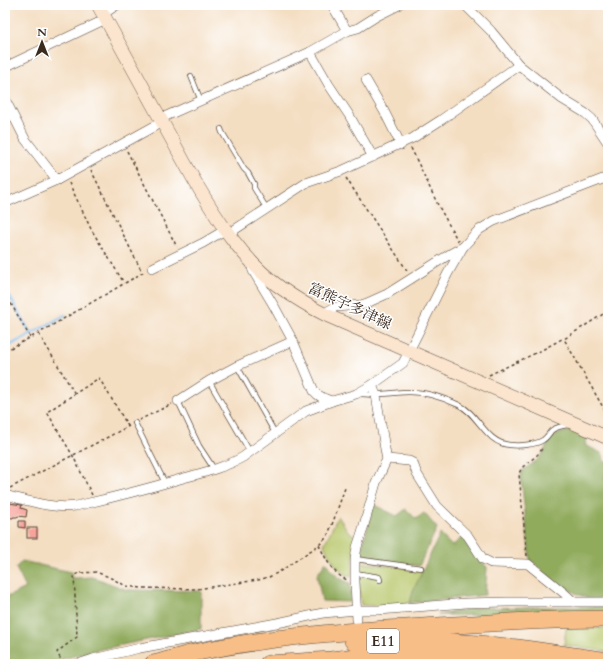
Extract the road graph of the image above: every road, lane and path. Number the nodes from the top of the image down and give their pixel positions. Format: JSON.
{"nodes":[{"id":1,"x":117,"y":5,"type":"edge"},
{"id":2,"x":332,"y":5,"type":"edge"},
{"id":3,"x":400,"y":5,"type":"edge"},
{"id":4,"x":465,"y":5,"type":"edge"},
{"id":5,"x":102,"y":13,"type":"edge"},
{"id":6,"x":347,"y":31,"type":"junction"},
{"id":7,"x":310,"y":52,"type":"junction"},
{"id":8,"x":519,"y":65,"type":"junction"},
{"id":9,"x":5,"y":67,"type":"edge"},
{"id":10,"x":191,"y":76,"type":"dead end"},
{"id":11,"x":366,"y":80,"type":"dead end"},
{"id":12,"x":5,"y":99,"type":"edge"},
{"id":13,"x":202,"y":101,"type":"junction"},
{"id":14,"x":161,"y":121,"type":"junction"},
{"id":15,"x":221,"y":129,"type":"dead end"},
{"id":16,"x":404,"y":143,"type":"junction"},
{"id":17,"x":123,"y":144,"type":"junction"},
{"id":18,"x":608,"y":144,"type":"edge"},
{"id":19,"x":373,"y":157,"type":"junction"},
{"id":20,"x":87,"y":163,"type":"junction"},
{"id":21,"x":341,"y":171,"type":"junction"},
{"id":22,"x":66,"y":175,"type":"junction"},
{"id":23,"x":608,"y":177,"type":"edge"},
{"id":24,"x":57,"y":180,"type":"junction"},
{"id":25,"x":5,"y":203,"type":"edge"},
{"id":26,"x":267,"y":209,"type":"junction"},
{"id":27,"x":227,"y":232,"type":"junction"},
{"id":28,"x":463,"y":247,"type":"junction"},
{"id":29,"x":180,"y":254,"type":"junction"},
{"id":30,"x":250,"y":260,"type":"junction"},
{"id":31,"x":152,"y":268,"type":"joint"},
{"id":32,"x":142,"y":273,"type":"junction"},
{"id":33,"x":412,"y":278,"type":"junction"},
{"id":34,"x":124,"y":283,"type":"junction"},
{"id":35,"x":5,"y":293,"type":"edge"},
{"id":36,"x":608,"y":311,"type":"edge"},
{"id":37,"x":605,"y":313,"type":"junction"},
{"id":38,"x":326,"y":315,"type":"junction"},
{"id":39,"x":608,"y":319,"type":"edge"},
{"id":40,"x":39,"y":333,"type":"junction"},
{"id":41,"x":30,"y":336,"type":"junction"},
{"id":42,"x":564,"y":339,"type":"junction"},
{"id":43,"x":293,"y":340,"type":"junction"},
{"id":44,"x":5,"y":351,"type":"edge"},
{"id":45,"x":409,"y":352,"type":"junction"},
{"id":46,"x":237,"y":366,"type":"junction"},
{"id":47,"x":209,"y":381,"type":"junction"},
{"id":48,"x":480,"y":382,"type":"junction"},
{"id":49,"x":372,"y":385,"type":"junction"},
{"id":50,"x":75,"y":394,"type":"junction"},
{"id":51,"x":356,"y":394,"type":"junction"},
{"id":52,"x":376,"y":395,"type":"junction"},
{"id":53,"x":332,"y":400,"type":"junction"},
{"id":54,"x":178,"y":401,"type":"junction"},
{"id":55,"x":608,"y":416,"type":"edge"},
{"id":56,"x":135,"y":423,"type":"junction"},
{"id":57,"x":574,"y":423,"type":"junction"},
{"id":58,"x":128,"y":426,"type":"junction"},
{"id":59,"x":275,"y":433,"type":"junction"},
{"id":60,"x":608,"y":438,"type":"edge"},
{"id":61,"x":544,"y":440,"type":"junction"},
{"id":62,"x":250,"y":452,"type":"junction"},
{"id":63,"x":73,"y":456,"type":"junction"},
{"id":64,"x":387,"y":459,"type":"junction"},
{"id":65,"x":214,"y":470,"type":"junction"},
{"id":66,"x":165,"y":483,"type":"junction"},
{"id":67,"x":345,"y":488,"type":"dead end"},
{"id":68,"x":5,"y":491,"type":"edge"},
{"id":69,"x":5,"y":495,"type":"edge"},
{"id":70,"x":95,"y":502,"type":"junction"},
{"id":71,"x":319,"y":545,"type":"junction"},
{"id":72,"x":355,"y":560,"type":"junction"},
{"id":73,"x":528,"y":564,"type":"junction"},
{"id":74,"x":421,"y":568,"type":"dead end"},
{"id":75,"x":355,"y":578,"type":"junction"},
{"id":76,"x":380,"y":580,"type":"dead end"},
{"id":77,"x":574,"y":602,"type":"junction"},
{"id":78,"x":608,"y":602,"type":"edge"},
{"id":79,"x":357,"y":610,"type":"junction"},
{"id":80,"x":608,"y":619,"type":"edge"},
{"id":81,"x":357,"y":620,"type":"dead end"},
{"id":82,"x":332,"y":660,"type":"junction"},
{"id":83,"x":608,"y":661,"type":"edge"},
{"id":84,"x":63,"y":664,"type":"edge"},
{"id":85,"x":78,"y":664,"type":"edge"},
{"id":86,"x":153,"y":664,"type":"edge"},
{"id":87,"x":159,"y":664,"type":"edge"},
{"id":88,"x":268,"y":664,"type":"edge"},
{"id":89,"x":414,"y":664,"type":"edge"},
{"id":90,"x":540,"y":664,"type":"edge"}],
"edges":[{"from":1,"to":5,"type":"street"},
{"from":2,"to":6,"type":"street"},
{"from":3,"to":6,"type":"street"},
{"from":4,"to":8,"type":"street"},
{"from":5,"to":9,"type":"street"},
{"from":5,"to":14,"type":"main road","name":"富熊宇多津線"},
{"from":6,"to":7,"type":"street"},
{"from":7,"to":13,"type":"street"},
{"from":7,"to":19,"type":"street"},
{"from":8,"to":16,"type":"street"},
{"from":8,"to":18,"type":"street"},
{"from":10,"to":13,"type":"lane"},
{"from":11,"to":16,"type":"street"},
{"from":12,"to":24,"type":"street"},
{"from":13,"to":14,"type":"street"},
{"from":14,"to":17,"type":"street"},
{"from":14,"to":27,"type":"main road","name":"富熊宇多津線"},
{"from":15,"to":26,"type":"lane"},
{"from":16,"to":19,"type":"street"},
{"from":16,"to":28,"type":"path"},
{"from":17,"to":20,"type":"street"},
{"from":17,"to":29,"type":"path"},
{"from":19,"to":21,"type":"street"},
{"from":20,"to":22,"type":"street"},
{"from":20,"to":32,"type":"path"},
{"from":21,"to":26,"type":"street"},
{"from":21,"to":33,"type":"path"},
{"from":22,"to":24,"type":"street"},
{"from":22,"to":34,"type":"path"},
{"from":23,"to":28,"type":"street"},
{"from":24,"to":25,"type":"street"},
{"from":26,"to":27,"type":"street"},
{"from":27,"to":29,"type":"street"},
{"from":27,"to":30,"type":"main road","name":"富熊宇多津線"},
{"from":28,"to":33,"type":"street"},
{"from":28,"to":45,"type":"street"},
{"from":29,"to":31,"type":"street"},
{"from":30,"to":38,"type":"main road","name":"富熊宇多津線"},
{"from":30,"to":43,"type":"street"},
{"from":31,"to":32,"type":"path"},
{"from":32,"to":34,"type":"path"},
{"from":33,"to":38,"type":"street"},
{"from":34,"to":40,"type":"path"},
{"from":35,"to":41,"type":"path"},
{"from":36,"to":37,"type":"path"},
{"from":37,"to":39,"type":"path"},
{"from":37,"to":42,"type":"path"},
{"from":38,"to":45,"type":"main road","name":"富熊宇多津線"},
{"from":40,"to":41,"type":"path"},
{"from":40,"to":50,"type":"path"},
{"from":41,"to":44,"type":"path"},
{"from":42,"to":48,"type":"path"},
{"from":42,"to":55,"type":"path"},
{"from":43,"to":46,"type":"street"},
{"from":43,"to":53,"type":"street"},
{"from":45,"to":48,"type":"main road","name":"富熊宇多津線"},
{"from":45,"to":49,"type":"street"},
{"from":46,"to":47,"type":"street"},
{"from":46,"to":59,"type":"lane"},
{"from":47,"to":54,"type":"street"},
{"from":47,"to":62,"type":"lane"},
{"from":48,"to":57,"type":"main road","name":"富熊宇多津線"},
{"from":49,"to":51,"type":"street"},
{"from":49,"to":52,"type":"street"},
{"from":50,"to":58,"type":"path"},
{"from":50,"to":63,"type":"path"},
{"from":51,"to":52,"type":"lane"},
{"from":51,"to":53,"type":"street"},
{"from":52,"to":61,"type":"lane"},
{"from":52,"to":64,"type":"street"},
{"from":53,"to":59,"type":"street"},
{"from":54,"to":56,"type":"path"},
{"from":54,"to":65,"type":"lane"},
{"from":56,"to":58,"type":"path"},
{"from":56,"to":66,"type":"lane"},
{"from":57,"to":60,"type":"main road","name":"富熊宇多津線"},
{"from":57,"to":61,"type":"lane"},
{"from":58,"to":63,"type":"path"},
{"from":59,"to":62,"type":"street"},
{"from":61,"to":73,"type":"path"},
{"from":62,"to":65,"type":"street"},
{"from":63,"to":68,"type":"path"},
{"from":63,"to":70,"type":"path"},
{"from":64,"to":72,"type":"street"},
{"from":64,"to":73,"type":"street"},
{"from":65,"to":66,"type":"street"},
{"from":66,"to":70,"type":"street"},
{"from":67,"to":71,"type":"path"},
{"from":69,"to":70,"type":"street"},
{"from":71,"to":75,"type":"path"},
{"from":71,"to":84,"type":"path"},
{"from":72,"to":74,"type":"lane"},
{"from":72,"to":75,"type":"street"},
{"from":73,"to":77,"type":"street"},
{"from":75,"to":76,"type":"lane"},
{"from":75,"to":79,"type":"street"},
{"from":77,"to":78,"type":"street"},
{"from":77,"to":79,"type":"street"},
{"from":79,"to":81,"type":"street"},
{"from":79,"to":85,"type":"street"},
{"from":80,"to":86,"type":"highway"},
{"from":82,"to":88,"type":"highway","number":"E11"},
{"from":82,"to":89,"type":"highway"},
{"from":82,"to":90,"type":"highway","number":"E11"},
{"from":83,"to":87,"type":"highway","number":"E11"}]}
